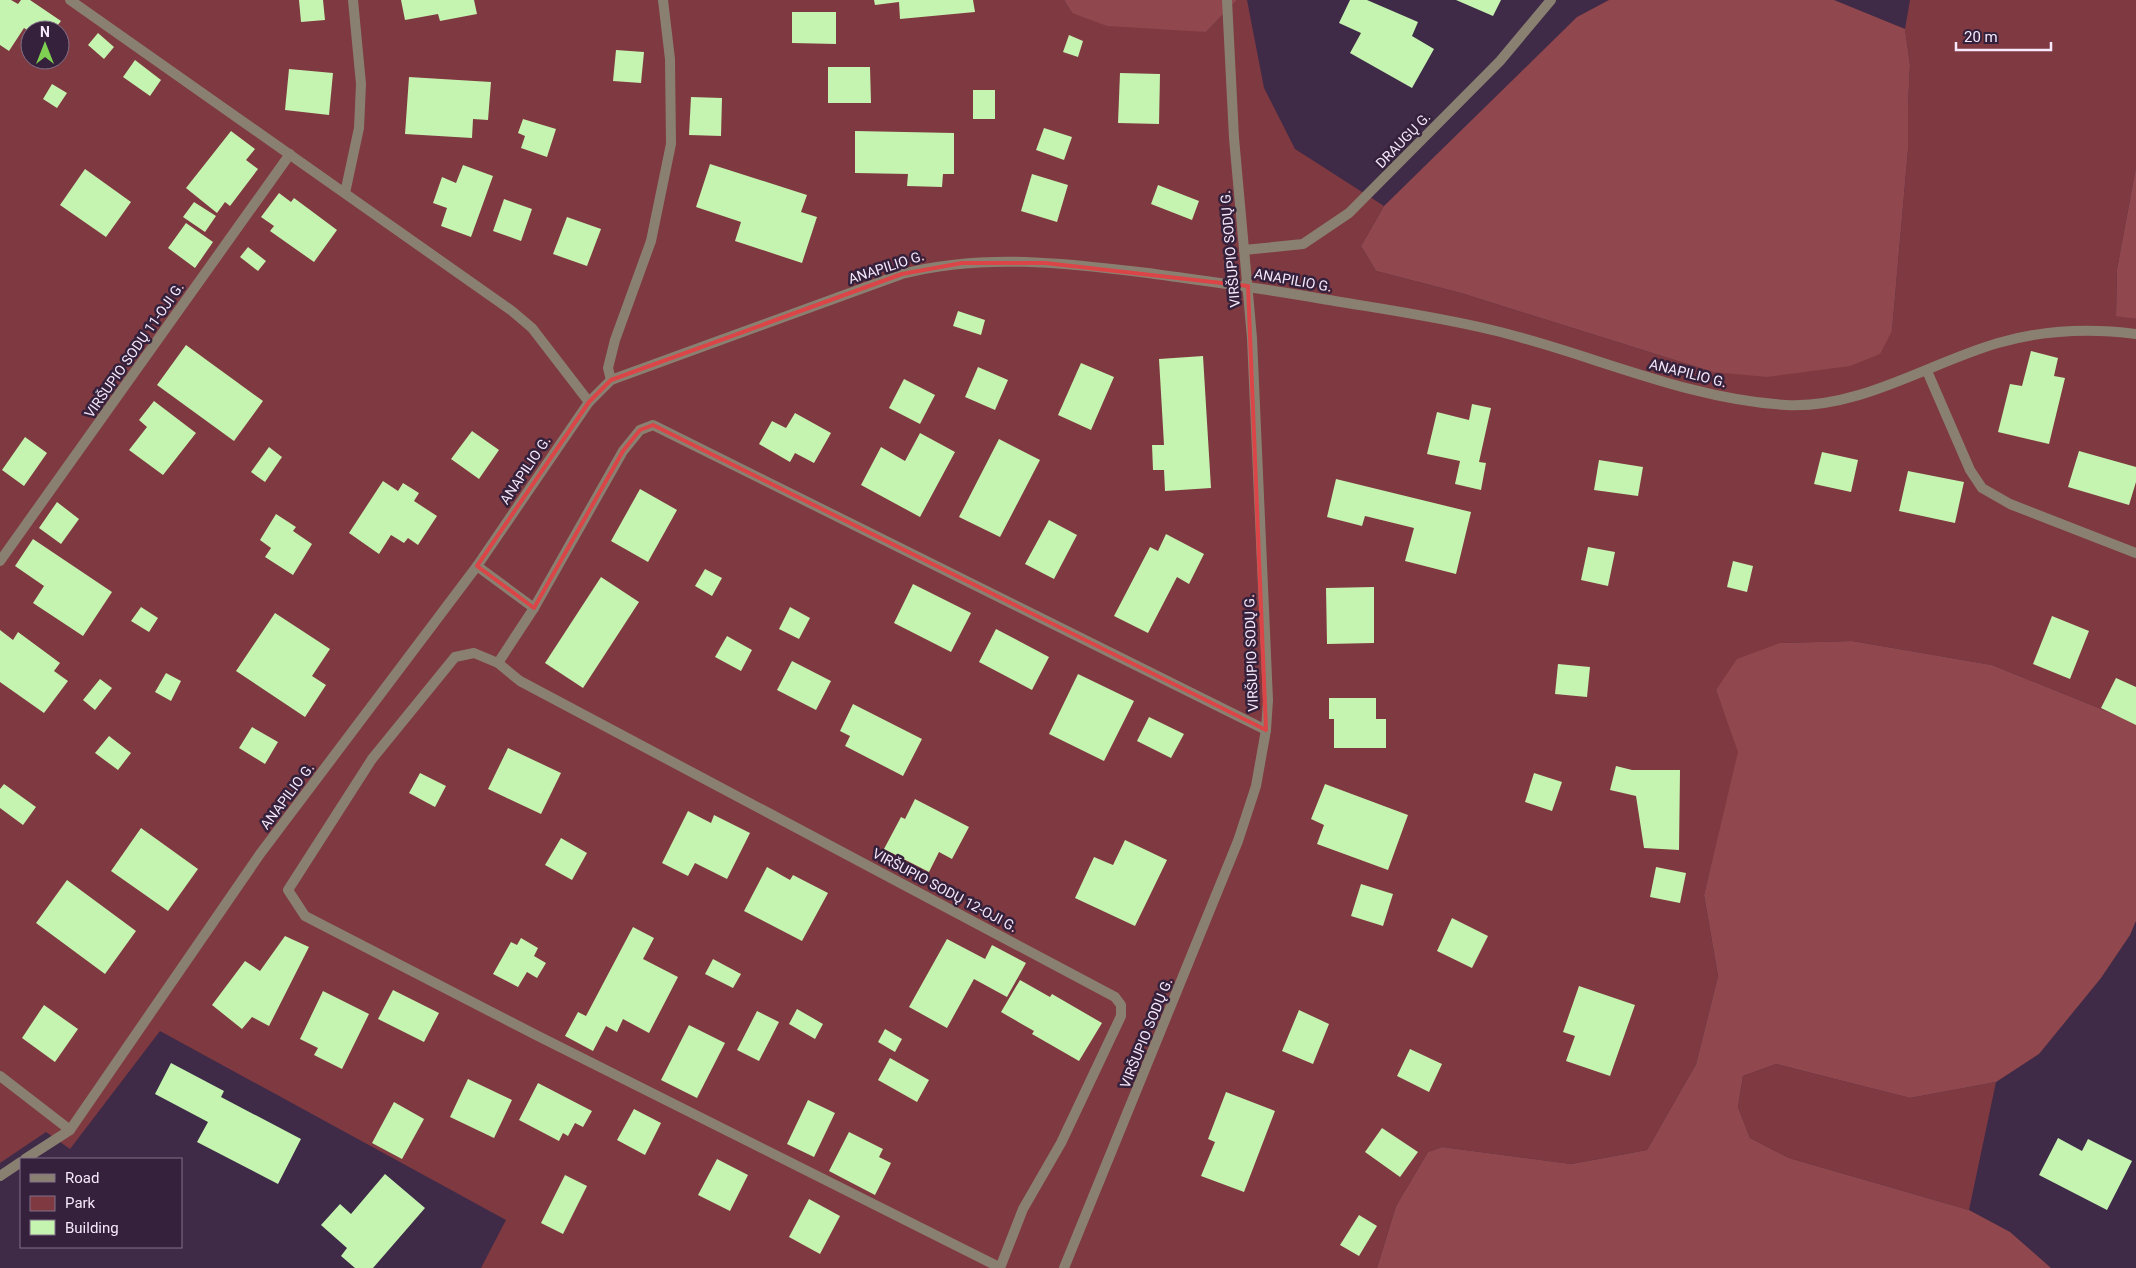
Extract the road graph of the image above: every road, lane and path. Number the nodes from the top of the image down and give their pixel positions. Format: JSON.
{"nodes":[{"id":1,"x":70,"y":0,"type":"edge"},
{"id":2,"x":353,"y":0,"type":"edge"},
{"id":3,"x":663,"y":0,"type":"edge"},
{"id":4,"x":1227,"y":0,"type":"edge"},
{"id":5,"x":1551,"y":0,"type":"edge"},
{"id":6,"x":290,"y":154,"type":"junction"},
{"id":7,"x":345,"y":193,"type":"junction"},
{"id":8,"x":1244,"y":250,"type":"junction"},
{"id":9,"x":1248,"y":286,"type":"junction"},
{"id":10,"x":2136,"y":334,"type":"edge"},
{"id":11,"x":1927,"y":371,"type":"junction"},
{"id":12,"x":612,"y":380,"type":"junction"},
{"id":13,"x":588,"y":402,"type":"junction"},
{"id":14,"x":2136,"y":553,"type":"edge"},
{"id":15,"x":0,"y":561,"type":"edge"},
{"id":16,"x":477,"y":566,"type":"junction"},
{"id":17,"x":534,"y":608,"type":"junction"},
{"id":18,"x":498,"y":663,"type":"junction"},
{"id":19,"x":1266,"y":730,"type":"junction"},
{"id":20,"x":0,"y":1076,"type":"edge"},
{"id":21,"x":70,"y":1130,"type":"junction"},
{"id":22,"x":28,"y":1158,"type":"edge"},
{"id":23,"x":20,"y":1163,"type":"edge"},
{"id":24,"x":0,"y":1176,"type":"edge"},
{"id":25,"x":1000,"y":1268,"type":"edge"},
{"id":26,"x":1064,"y":1268,"type":"edge"}],
"edges":[{"from":1,"to":6,"type":"street"},
{"from":2,"to":7,"type":"street"},
{"from":3,"to":12,"type":"street"},
{"from":4,"to":8,"type":"street","name":"VIRŠUPIO SODŲ G."},
{"from":5,"to":8,"type":"street","name":"DRAUGŲ G."},
{"from":6,"to":7,"type":"street"},
{"from":6,"to":15,"type":"street","name":"VIRŠUPIO SODŲ 11-OJI G."},
{"from":7,"to":13,"type":"street"},
{"from":8,"to":9,"type":"street","name":"VIRŠUPIO SODŲ G."},
{"from":9,"to":11,"type":"street","name":"ANAPILIO G."},
{"from":9,"to":12,"type":"street","name":"ANAPILIO G."},
{"from":9,"to":19,"type":"street","name":"VIRŠUPIO SODŲ G."},
{"from":10,"to":11,"type":"street","name":"ANAPILIO G."},
{"from":11,"to":14,"type":"street"},
{"from":12,"to":13,"type":"street","name":"ANAPILIO G."},
{"from":13,"to":16,"type":"street","name":"ANAPILIO G."},
{"from":16,"to":17,"type":"street"},
{"from":16,"to":21,"type":"street","name":"ANAPILIO G."},
{"from":17,"to":18,"type":"street"},
{"from":17,"to":19,"type":"street"},
{"from":18,"to":25,"type":"street","name":"VIRŠUPIO SODŲ 12-OJI G."},
{"from":18,"to":25,"type":"street","name":"VIRŠUPIO SODŲ 12-OJI G."},
{"from":19,"to":26,"type":"street","name":"VIRŠUPIO SODŲ G."},
{"from":20,"to":21,"type":"street"},
{"from":21,"to":22,"type":"street","name":"ANAPILIO G."},
{"from":23,"to":24,"type":"street"}]}
